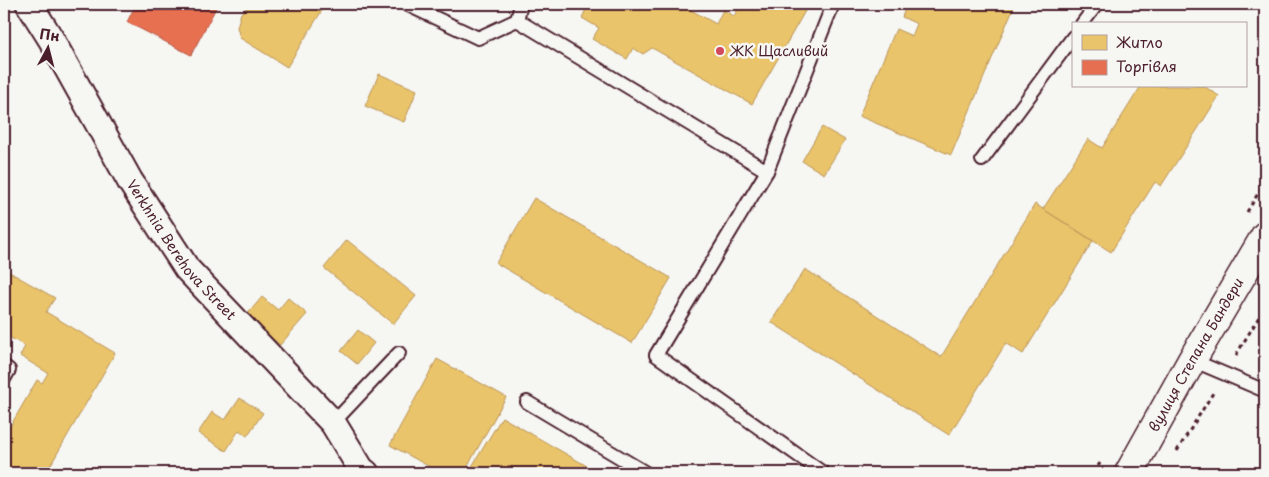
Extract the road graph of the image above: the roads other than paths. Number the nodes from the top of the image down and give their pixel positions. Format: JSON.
{"nodes":[{"id":1,"x":28,"y":4,"type":"edge"},
{"id":2,"x":406,"y":4,"type":"edge"},
{"id":3,"x":521,"y":4,"type":"edge"},
{"id":4,"x":832,"y":4,"type":"edge"},
{"id":5,"x":1097,"y":4,"type":"edge"},
{"id":6,"x":517,"y":20,"type":"junction"},
{"id":7,"x":1084,"y":22,"type":"edge"},
{"id":8,"x":1072,"y":37,"type":"edge"},
{"id":9,"x":982,"y":160,"type":"dead end"},
{"id":10,"x":767,"y":171,"type":"junction"},
{"id":11,"x":1265,"y":236,"type":"edge"},
{"id":12,"x":400,"y":353,"type":"dead end"},
{"id":13,"x":1192,"y":360,"type":"junction"},
{"id":14,"x":4,"y":366,"type":"edge"},
{"id":15,"x":4,"y":379,"type":"edge"},
{"id":16,"x":1265,"y":391,"type":"edge"},
{"id":17,"x":527,"y":402,"type":"dead end"},
{"id":18,"x":333,"y":423,"type":"junction"},
{"id":19,"x":366,"y":473,"type":"edge"},
{"id":20,"x":646,"y":473,"type":"edge"},
{"id":21,"x":823,"y":473,"type":"edge"},
{"id":22,"x":1129,"y":473,"type":"edge"}],
"edges":[{"from":1,"to":18,"type":"street","name":"Verkhnia Berehova Street"},
{"from":2,"to":6,"type":"lane"},
{"from":3,"to":6,"type":"lane"},
{"from":4,"to":10,"type":"lane"},
{"from":5,"to":7,"type":"lane"},
{"from":6,"to":10,"type":"lane"},
{"from":8,"to":9,"type":"lane"},
{"from":10,"to":21,"type":"lane"},
{"from":11,"to":13,"type":"main road","name":"вулиця Степана Бандери"},
{"from":12,"to":18,"type":"lane"},
{"from":13,"to":16,"type":"lane"},
{"from":13,"to":22,"type":"main road","name":"вулиця Степана Бандери"},
{"from":14,"to":15,"type":"lane"},
{"from":17,"to":20,"type":"lane"},
{"from":18,"to":19,"type":"street","name":"Verkhnia Berehova Street"}]}
